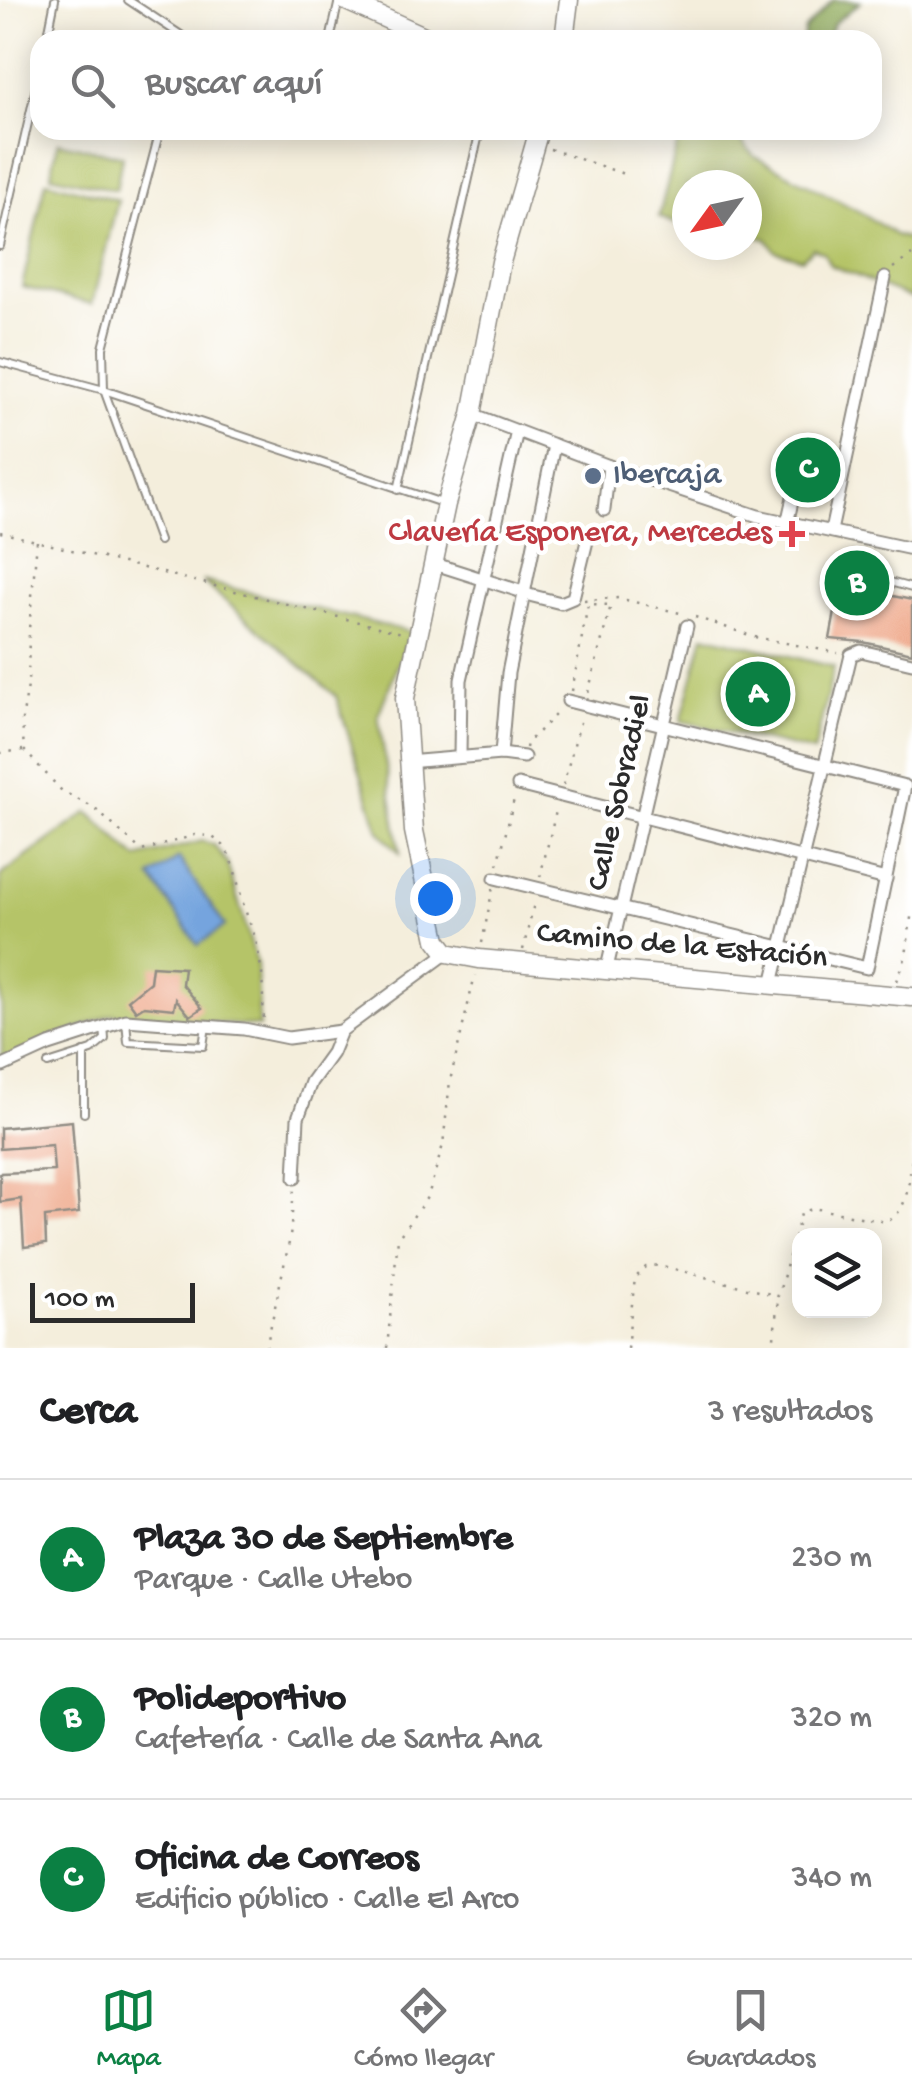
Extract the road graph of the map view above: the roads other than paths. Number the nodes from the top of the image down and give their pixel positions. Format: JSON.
{"nodes":[{"id":1,"x":55,"y":0,"type":"edge"},
{"id":2,"x":128,"y":0,"type":"edge"},
{"id":3,"x":342,"y":0,"type":"edge"},
{"id":4,"x":569,"y":0,"type":"edge"},
{"id":5,"x":48,"y":30,"type":"edge"},
{"id":6,"x":172,"y":30,"type":"edge"},
{"id":7,"x":333,"y":30,"type":"edge"},
{"id":8,"x":410,"y":30,"type":"edge"},
{"id":9,"x":565,"y":30,"type":"edge"},
{"id":10,"x":30,"y":114,"type":"edge"},
{"id":11,"x":157,"y":140,"type":"edge"},
{"id":12,"x":478,"y":140,"type":"edge"},
{"id":13,"x":536,"y":140,"type":"edge"},
{"id":14,"x":0,"y":246,"type":"edge"},
{"id":15,"x":885,"y":278,"type":"road end"},
{"id":16,"x":0,"y":362,"type":"edge"},
{"id":17,"x":104,"y":390,"type":"junction"},
{"id":18,"x":472,"y":414,"type":"junction"},
{"id":19,"x":517,"y":431,"type":"junction"},
{"id":20,"x":554,"y":445,"type":"junction"},
{"id":21,"x":802,"y":457,"type":"dead end"},
{"id":22,"x":609,"y":466,"type":"junction"},
{"id":23,"x":398,"y":490,"type":"junction"},
{"id":24,"x":446,"y":504,"type":"junction"},
{"id":25,"x":604,"y":510,"type":"dead end"},
{"id":26,"x":788,"y":524,"type":"junction"},
{"id":27,"x":831,"y":531,"type":"junction"},
{"id":28,"x":588,"y":538,"type":"dead end"},
{"id":29,"x":912,"y":540,"type":"edge"},
{"id":30,"x":159,"y":541,"type":"dead end"},
{"id":31,"x":887,"y":543,"type":"junction"},
{"id":32,"x":912,"y":550,"type":"edge"},
{"id":33,"x":432,"y":563,"type":"junction"},
{"id":34,"x":482,"y":579,"type":"junction"},
{"id":35,"x":886,"y":581,"type":"dead end"},
{"id":36,"x":912,"y":588,"type":"edge"},
{"id":37,"x":525,"y":594,"type":"junction"},
{"id":38,"x":687,"y":626,"type":"dead end"},
{"id":39,"x":912,"y":663,"type":"edge"},
{"id":40,"x":568,"y":701,"type":"road end"},
{"id":41,"x":664,"y":727,"type":"junction"},
{"id":42,"x":501,"y":754,"type":"junction"},
{"id":43,"x":460,"y":756,"type":"junction"},
{"id":44,"x":524,"y":757,"type":"road end"},
{"id":45,"x":407,"y":762,"type":"junction"},
{"id":46,"x":824,"y":766,"type":"junction"},
{"id":47,"x":518,"y":786,"type":"road end"},
{"id":48,"x":644,"y":816,"type":"junction"},
{"id":49,"x":802,"y":857,"type":"junction"},
{"id":50,"x":495,"y":878,"type":"road end"},
{"id":51,"x":886,"y":879,"type":"junction"},
{"id":52,"x":622,"y":910,"type":"junction"},
{"id":53,"x":780,"y":947,"type":"junction"},
{"id":54,"x":447,"y":954,"type":"junction"},
{"id":55,"x":867,"y":968,"type":"junction"},
{"id":56,"x":606,"y":972,"type":"junction"},
{"id":57,"x":772,"y":984,"type":"junction"},
{"id":58,"x":862,"y":993,"type":"junction"},
{"id":59,"x":912,"y":998,"type":"edge"},
{"id":60,"x":126,"y":1020,"type":"junction"},
{"id":61,"x":104,"y":1025,"type":"junction"},
{"id":62,"x":206,"y":1026,"type":"junction"},
{"id":63,"x":341,"y":1032,"type":"junction"},
{"id":64,"x":84,"y":1052,"type":"junction"},
{"id":65,"x":48,"y":1064,"type":"dead end"},
{"id":66,"x":3,"y":1066,"type":"dead end"},
{"id":67,"x":84,"y":1113,"type":"dead end"},
{"id":68,"x":295,"y":1178,"type":"road end"}],
"edges":[{"from":1,"to":5,"type":"lane"},
{"from":2,"to":6,"type":"lane"},
{"from":3,"to":7,"type":"lane"},
{"from":3,"to":8,"type":"street"},
{"from":4,"to":9,"type":"street"},
{"from":10,"to":14,"type":"lane"},
{"from":11,"to":17,"type":"lane"},
{"from":12,"to":23,"type":"lane"},
{"from":13,"to":18,"type":"street"},
{"from":15,"to":27,"type":"street"},
{"from":16,"to":17,"type":"lane"},
{"from":17,"to":23,"type":"lane"},
{"from":17,"to":30,"type":"lane"},
{"from":18,"to":19,"type":"street"},
{"from":18,"to":24,"type":"street"},
{"from":19,"to":20,"type":"street"},
{"from":19,"to":34,"type":"street"},
{"from":20,"to":22,"type":"street"},
{"from":20,"to":37,"type":"street"},
{"from":21,"to":26,"type":"street"},
{"from":22,"to":25,"type":"street"},
{"from":22,"to":26,"type":"street"},
{"from":23,"to":24,"type":"lane"},
{"from":24,"to":33,"type":"street"},
{"from":26,"to":27,"type":"street"},
{"from":27,"to":31,"type":"street"},
{"from":28,"to":37,"type":"street"},
{"from":29,"to":31,"type":"street"},
{"from":31,"to":32,"type":"street"},
{"from":33,"to":34,"type":"street"},
{"from":33,"to":45,"type":"street"},
{"from":34,"to":37,"type":"street"},
{"from":34,"to":43,"type":"street"},
{"from":35,"to":36,"type":"lane"},
{"from":37,"to":42,"type":"street"},
{"from":38,"to":41,"type":"street","name":"Calle Sobradiel"},
{"from":39,"to":46,"type":"street"},
{"from":40,"to":41,"type":"street"},
{"from":41,"to":46,"type":"street"},
{"from":41,"to":48,"type":"street","name":"Calle Sobradiel"},
{"from":42,"to":43,"type":"street"},
{"from":42,"to":44,"type":"street"},
{"from":43,"to":45,"type":"street"},
{"from":45,"to":54,"type":"street"},
{"from":46,"to":49,"type":"street"},
{"from":46,"to":51,"type":"street"},
{"from":47,"to":48,"type":"street"},
{"from":48,"to":49,"type":"street"},
{"from":48,"to":52,"type":"street","name":"Calle Sobradiel"},
{"from":49,"to":51,"type":"street"},
{"from":49,"to":53,"type":"street"},
{"from":50,"to":52,"type":"street"},
{"from":51,"to":55,"type":"street"},
{"from":52,"to":53,"type":"street"},
{"from":52,"to":56,"type":"street","name":"Calle Sobradiel"},
{"from":53,"to":55,"type":"street"},
{"from":53,"to":57,"type":"street"},
{"from":54,"to":56,"type":"street","name":"Camino de la Estación"},
{"from":54,"to":63,"type":"street"},
{"from":55,"to":58,"type":"street"},
{"from":56,"to":57,"type":"street","name":"Camino de la Estación"},
{"from":57,"to":58,"type":"street","name":"Camino de la Estación"},
{"from":58,"to":59,"type":"street","name":"Camino de la Estación"},
{"from":60,"to":61,"type":"street"},
{"from":60,"to":62,"type":"street"},
{"from":60,"to":62,"type":"lane"},
{"from":61,"to":64,"type":"lane"},
{"from":61,"to":66,"type":"street"},
{"from":62,"to":63,"type":"street"},
{"from":63,"to":68,"type":"street"},
{"from":64,"to":65,"type":"lane"},
{"from":64,"to":67,"type":"lane"}]}
